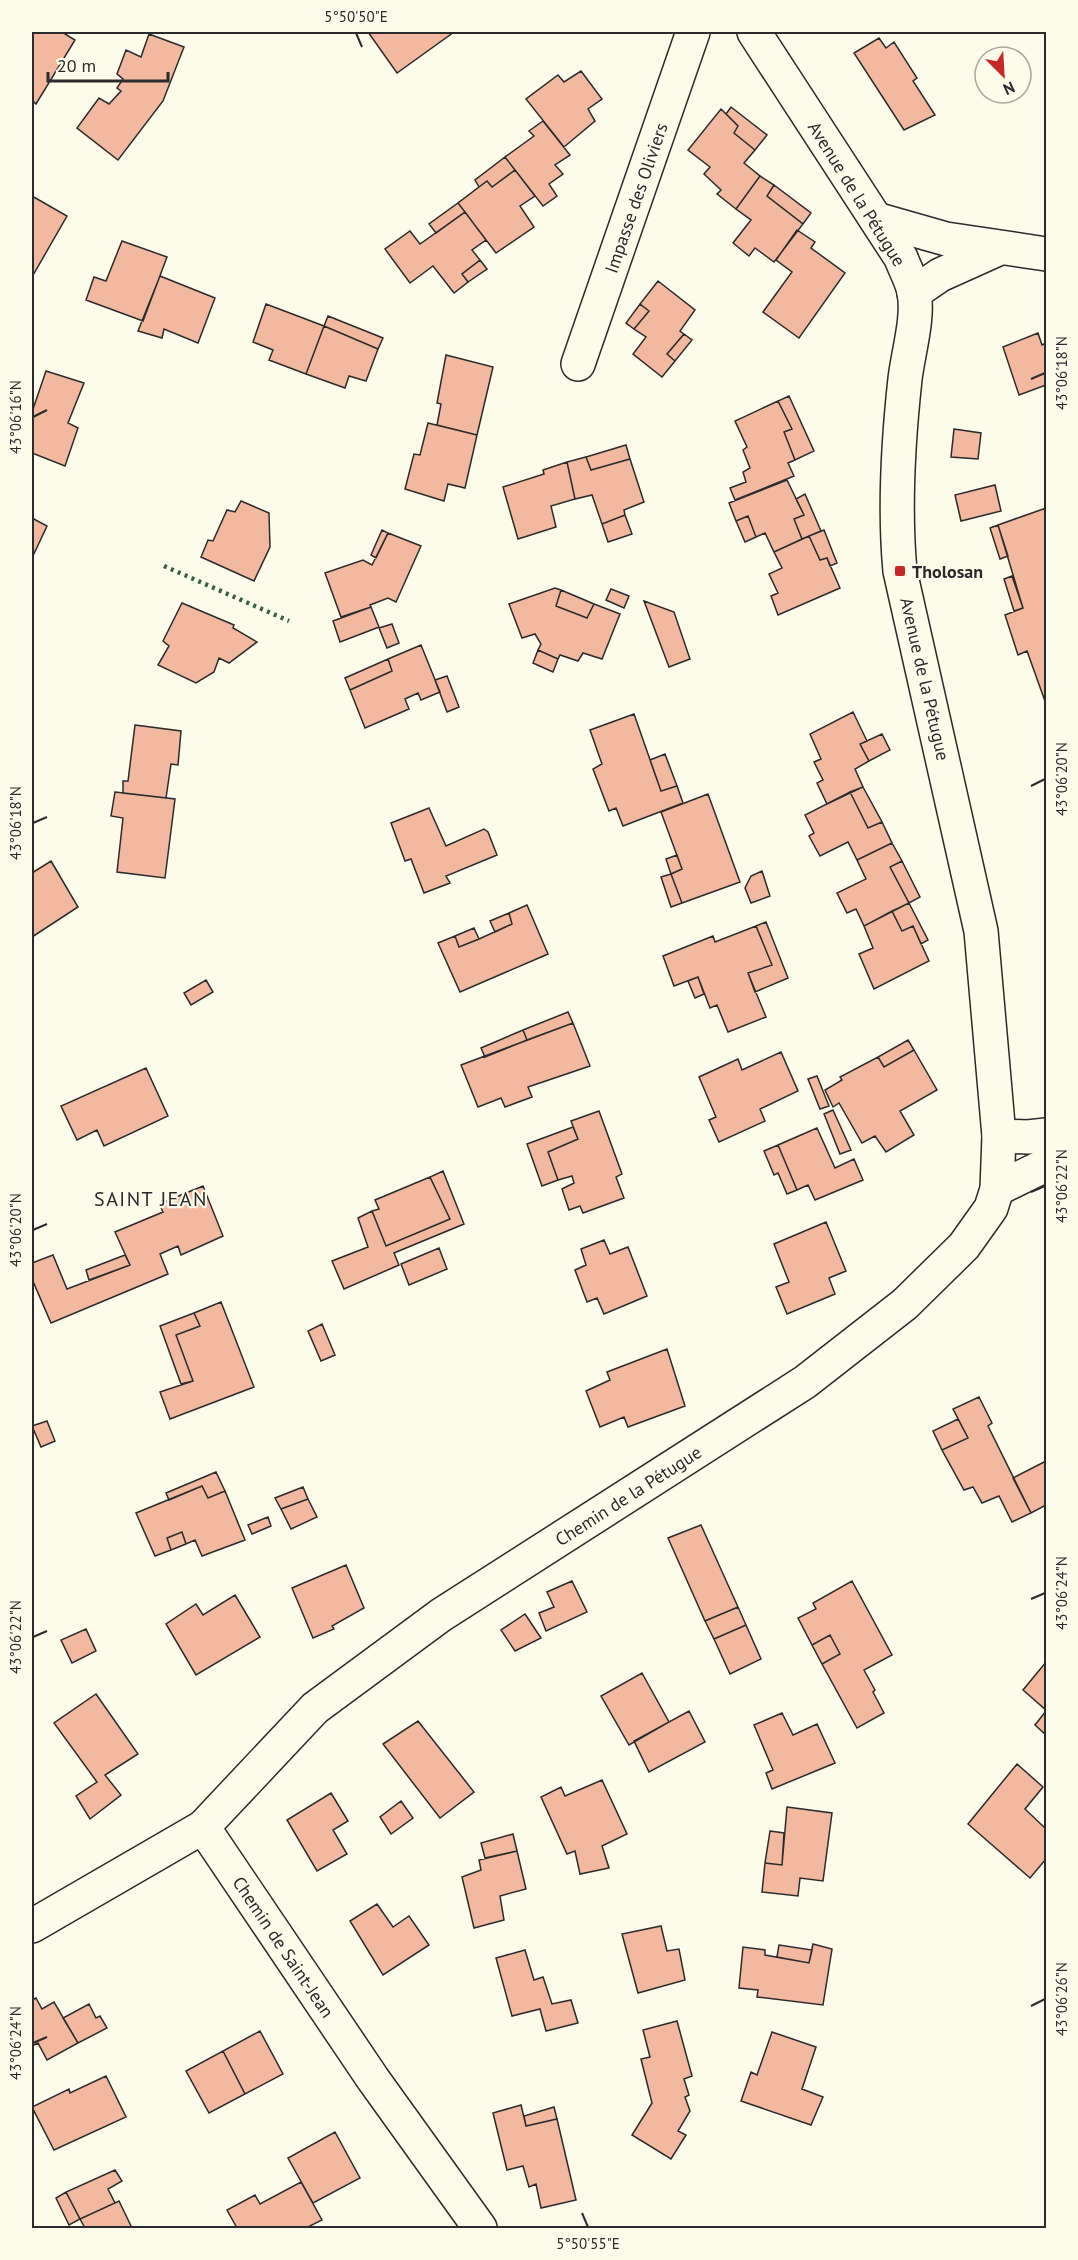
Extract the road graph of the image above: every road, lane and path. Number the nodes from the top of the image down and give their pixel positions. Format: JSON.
{"nodes":[{"id":1,"x":693,"y":32,"type":"edge"},
{"id":2,"x":754,"y":32,"type":"edge"},
{"id":3,"x":876,"y":219,"type":"junction"},
{"id":4,"x":946,"y":239,"type":"junction"},
{"id":5,"x":1000,"y":248,"type":"junction"},
{"id":6,"x":1047,"y":254,"type":"edge"},
{"id":7,"x":910,"y":282,"type":"junction"},
{"id":8,"x":578,"y":364,"type":"dead end"},
{"id":9,"x":1047,"y":1135,"type":"edge"},
{"id":10,"x":999,"y":1136,"type":"junction"},
{"id":11,"x":1047,"y":1166,"type":"edge"},
{"id":12,"x":997,"y":1188,"type":"junction"},
{"id":13,"x":203,"y":1827,"type":"junction"},
{"id":14,"x":32,"y":1926,"type":"edge"},
{"id":15,"x":480,"y":2229,"type":"edge"}],
"edges":[{"from":1,"to":8,"type":"street","name":"Impasse des Oliviers"},
{"from":2,"to":3,"type":"street","name":"Avenue de la Pétugue"},
{"from":3,"to":4,"type":"street"},
{"from":3,"to":7,"type":"street","name":"Avenue de la Pétugue"},
{"from":4,"to":5,"type":"street"},
{"from":4,"to":7,"type":"street"},
{"from":5,"to":6,"type":"street"},
{"from":5,"to":7,"type":"street"},
{"from":7,"to":10,"type":"street","name":"Avenue de la Pétugue"},
{"from":9,"to":10,"type":"street"},
{"from":10,"to":12,"type":"street","name":"Avenue de la Pétugue"},
{"from":11,"to":12,"type":"street"},
{"from":12,"to":13,"type":"street","name":"Chemin de la Pétugue"},
{"from":13,"to":14,"type":"street"},
{"from":13,"to":15,"type":"street","name":"Chemin de Saint-Jean"}]}
